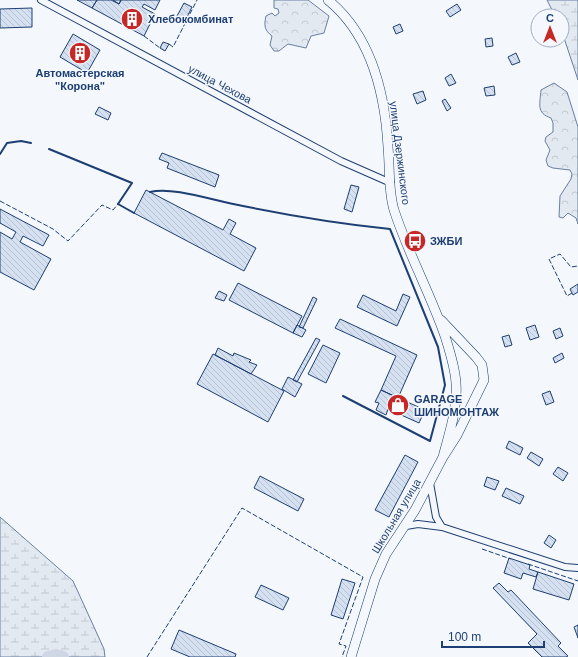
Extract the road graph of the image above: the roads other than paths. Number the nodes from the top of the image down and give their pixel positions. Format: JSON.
{"nodes":[{"id":1,"x":41,"y":0,"type":"edge"},
{"id":2,"x":328,"y":0,"type":"edge"},
{"id":3,"x":391,"y":183,"type":"junction"},
{"id":4,"x":439,"y":318,"type":"junction"},
{"id":5,"x":443,"y":458,"type":"junction"},
{"id":6,"x":430,"y":483,"type":"junction"},
{"id":7,"x":406,"y":526,"type":"junction"},
{"id":8,"x":442,"y":527,"type":"junction"},
{"id":9,"x":578,"y":568,"type":"edge"},
{"id":10,"x":351,"y":657,"type":"edge"}],
"edges":[{"from":1,"to":3,"type":"street","name":"улица Чехова"},
{"from":2,"to":3,"type":"street","name":"улица Дзержинского"},
{"from":3,"to":4,"type":"street","name":"улица Дзержинского"},
{"from":4,"to":5,"type":"street","name":"улица Дзержинского"},
{"from":4,"to":5,"type":"street","name":"улица Дзержинского"},
{"from":5,"to":6,"type":"street","name":"Школьная улица"},
{"from":6,"to":7,"type":"street","name":"Школьная улица"},
{"from":6,"to":8,"type":"street"},
{"from":7,"to":8,"type":"street"},
{"from":7,"to":10,"type":"street","name":"Школьная улица"},
{"from":8,"to":9,"type":"street"}]}
